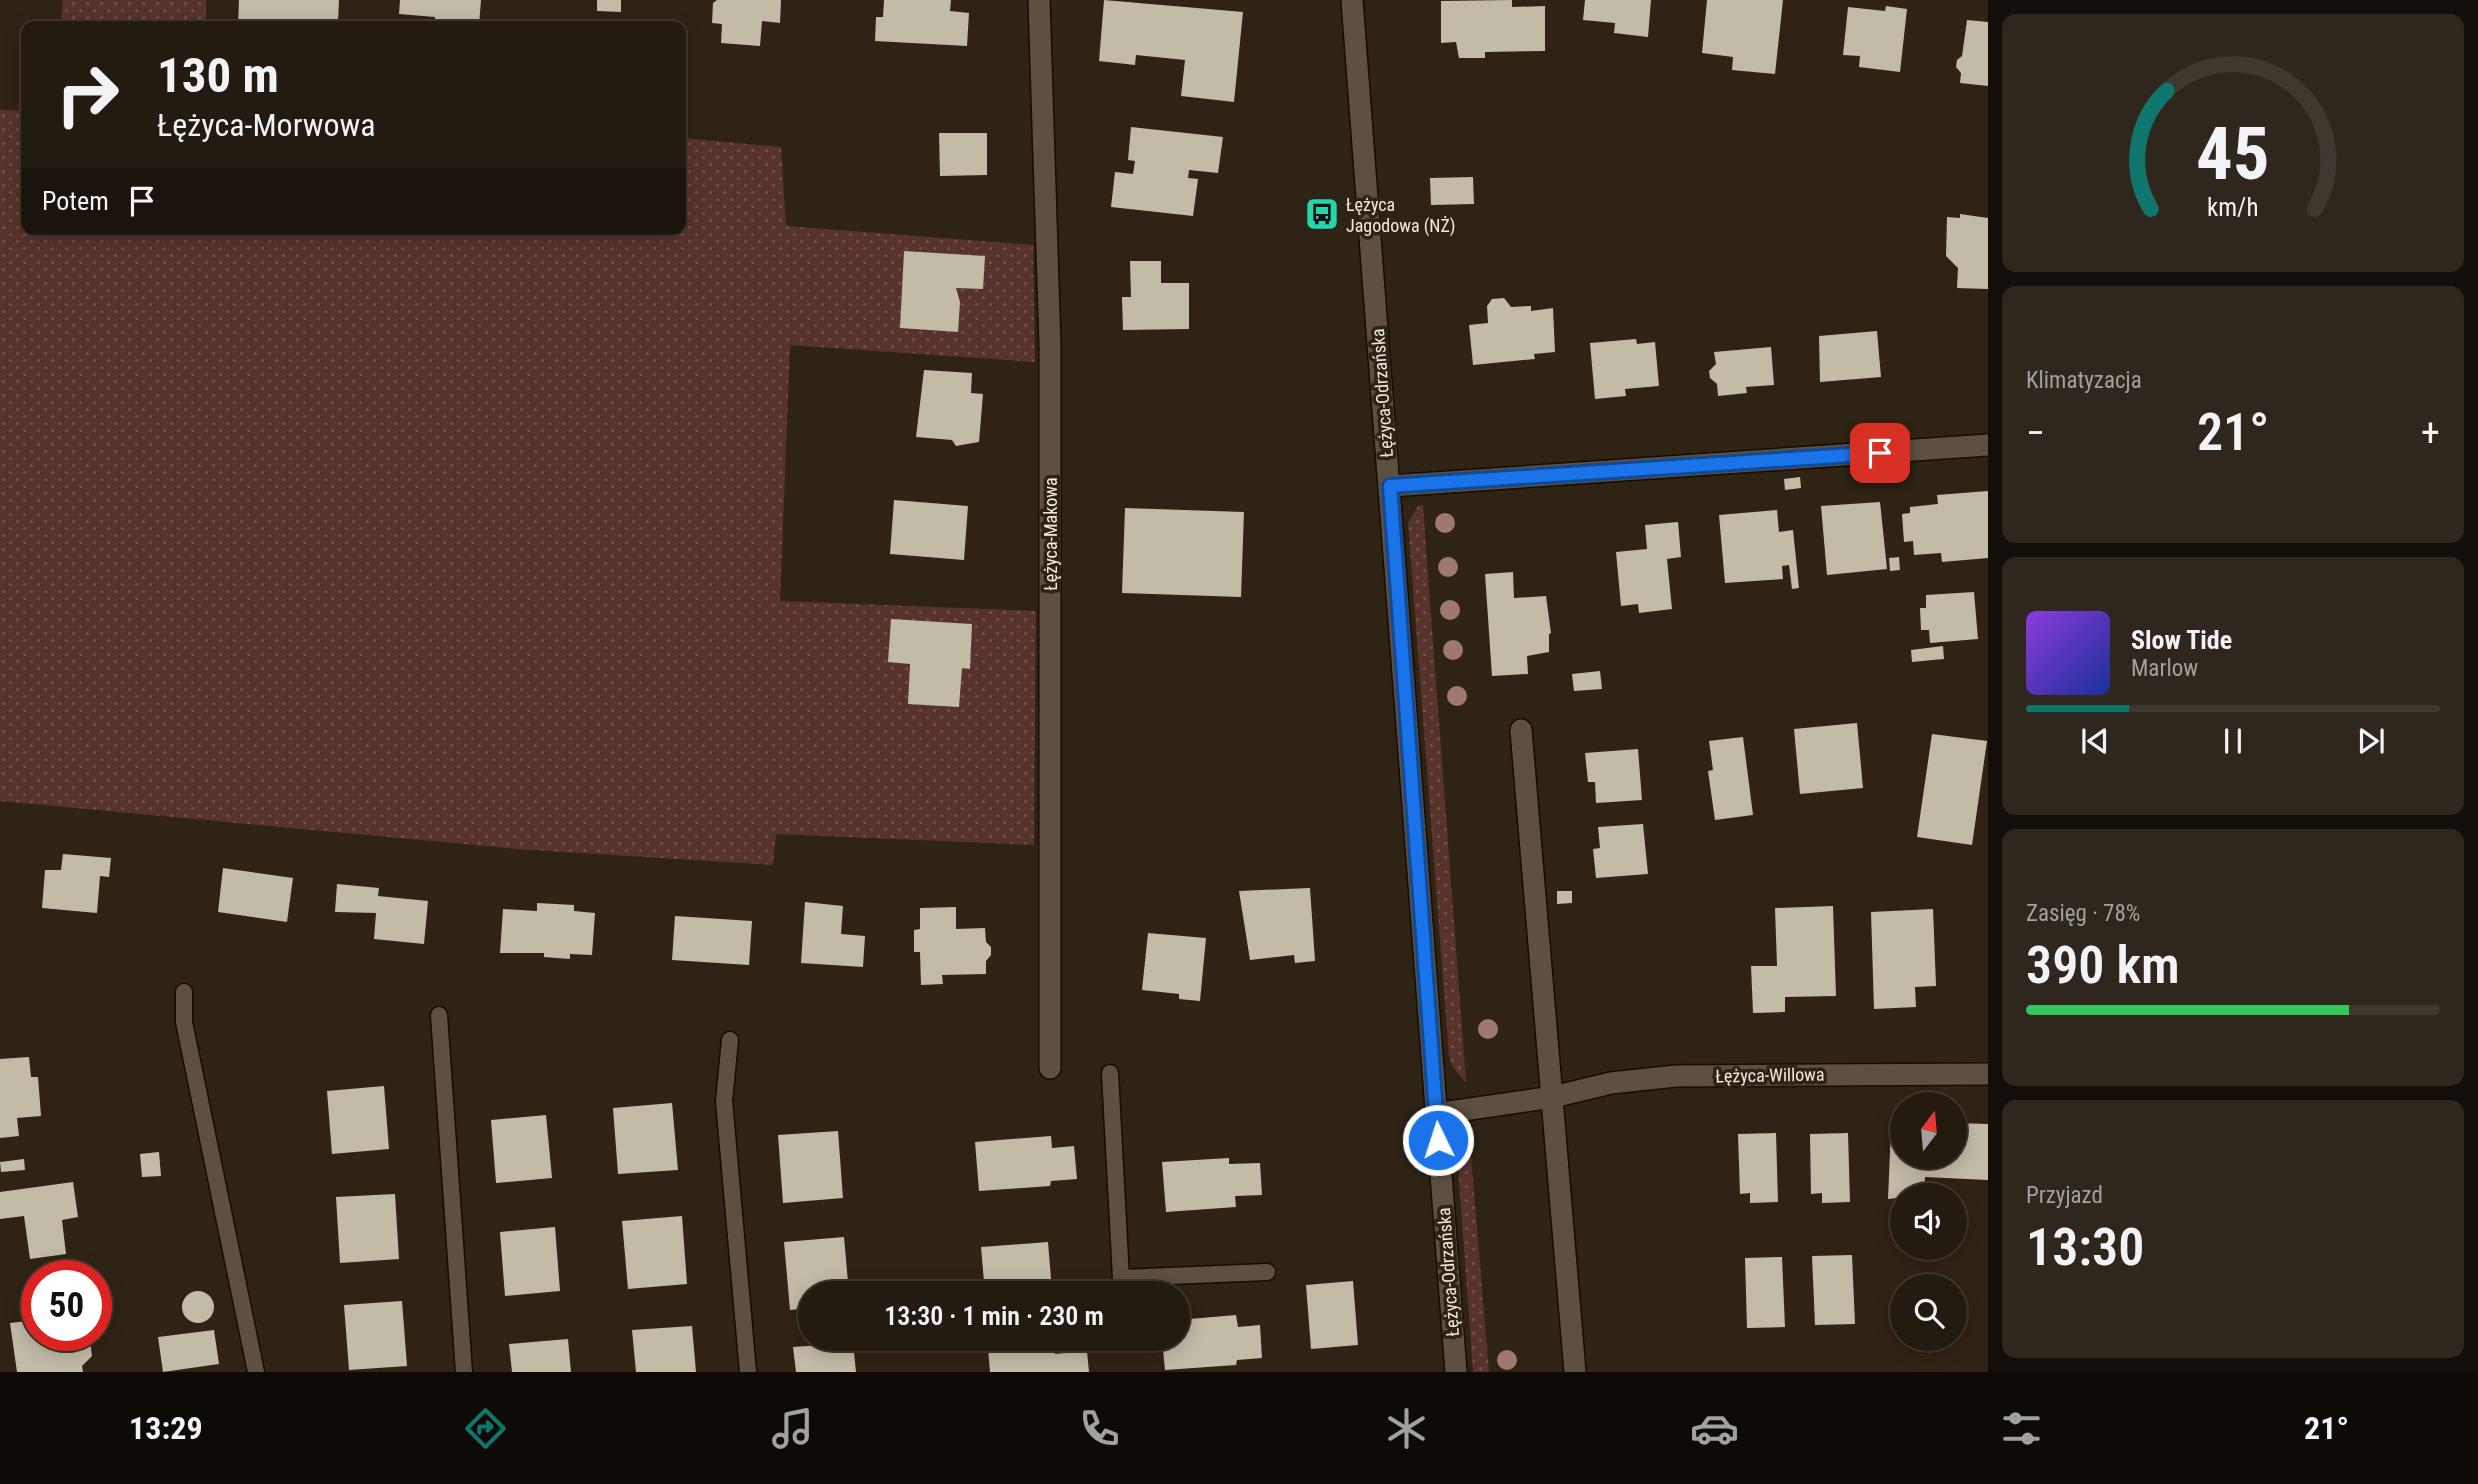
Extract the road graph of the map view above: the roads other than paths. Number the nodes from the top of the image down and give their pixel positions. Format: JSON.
{"nodes":[{"id":1,"x":1039,"y":0,"type":"edge"},
{"id":2,"x":1352,"y":0,"type":"edge"},
{"id":3,"x":1988,"y":445,"type":"edge"},
{"id":4,"x":1390,"y":486,"type":"junction"},
{"id":5,"x":1521,"y":730,"type":"dead end"},
{"id":6,"x":184,"y":992,"type":"dead end"},
{"id":7,"x":439,"y":1015,"type":"dead end"},
{"id":8,"x":730,"y":1040,"type":"dead end"},
{"id":9,"x":1049,"y":1068,"type":"dead end"},
{"id":10,"x":1110,"y":1073,"type":"dead end"},
{"id":11,"x":1988,"y":1074,"type":"edge"},
{"id":12,"x":1553,"y":1097,"type":"junction"},
{"id":13,"x":1436,"y":1114,"type":"junction"},
{"id":14,"x":1266,"y":1272,"type":"dead end"},
{"id":15,"x":256,"y":1372,"type":"edge"},
{"id":16,"x":464,"y":1372,"type":"edge"},
{"id":17,"x":748,"y":1372,"type":"edge"},
{"id":18,"x":1456,"y":1372,"type":"edge"},
{"id":19,"x":1575,"y":1372,"type":"edge"}],
"edges":[{"from":1,"to":9,"type":"street","name":"Łężyca-Makowa"},
{"from":2,"to":4,"type":"street","name":"Łężyca-Odrzańska"},
{"from":3,"to":4,"type":"street"},
{"from":4,"to":13,"type":"street","name":"Łężyca-Odrzańska"},
{"from":5,"to":12,"type":"street"},
{"from":6,"to":15,"type":"lane"},
{"from":7,"to":16,"type":"lane"},
{"from":8,"to":17,"type":"lane"},
{"from":10,"to":14,"type":"lane"},
{"from":11,"to":12,"type":"street","name":"Łężyca-Willowa"},
{"from":12,"to":13,"type":"street","name":"Łężyca-Willowa"},
{"from":12,"to":19,"type":"street"},
{"from":13,"to":18,"type":"street","name":"Łężyca-Odrzańska"}]}
